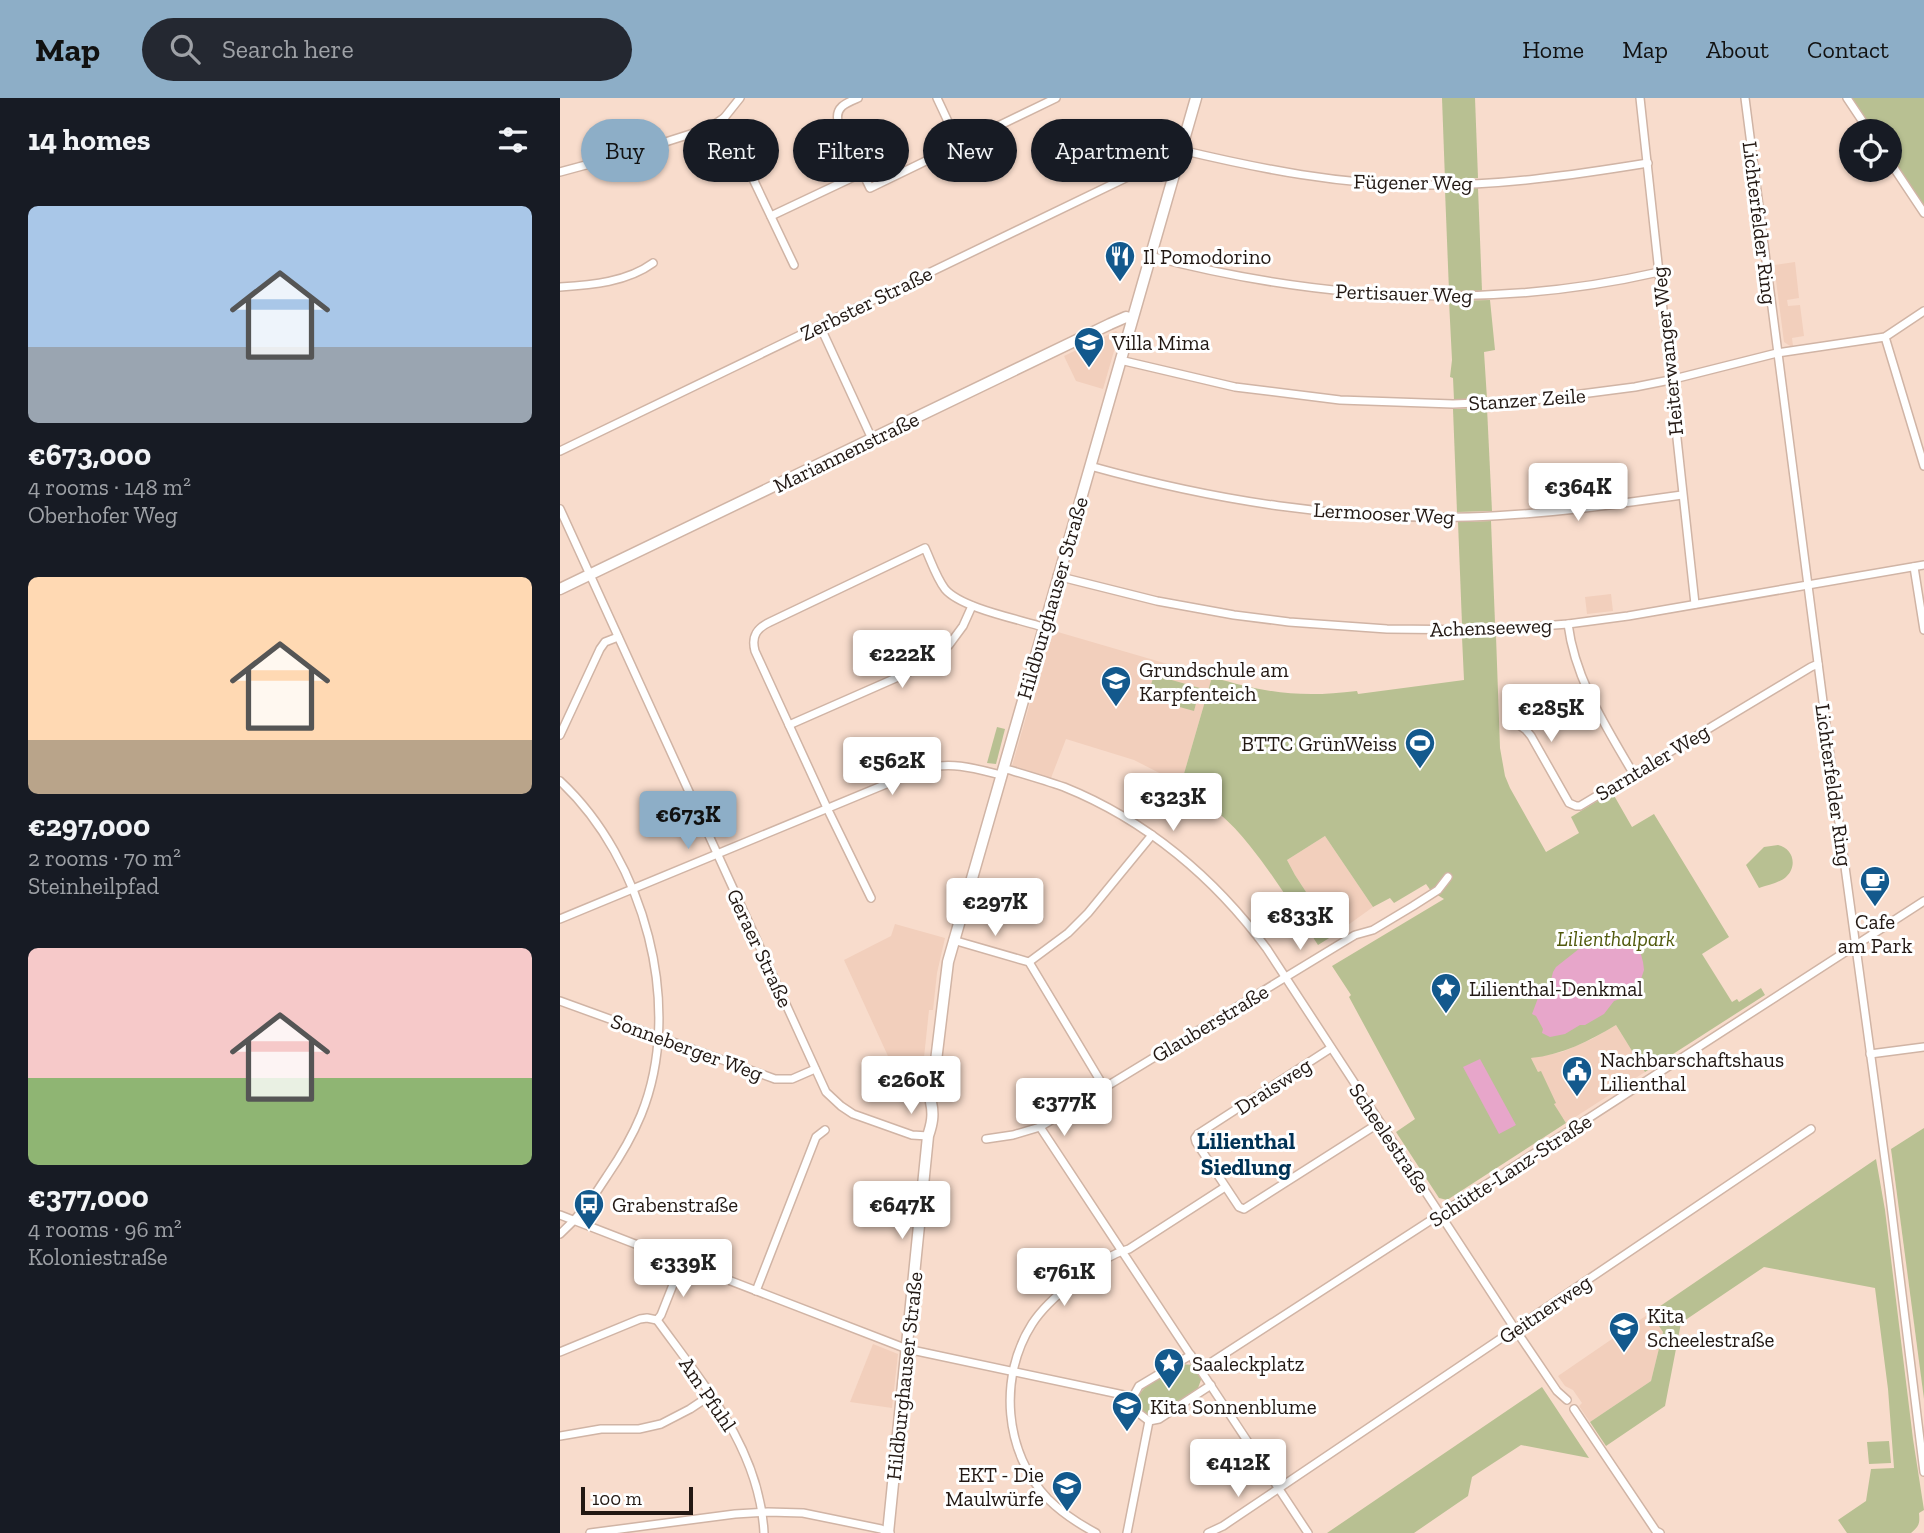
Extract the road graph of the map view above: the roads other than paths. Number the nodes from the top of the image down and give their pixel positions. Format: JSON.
{"nodes":[{"id":1,"x":740,"y":98,"type":"edge"},
{"id":2,"x":858,"y":98,"type":"edge"},
{"id":3,"x":937,"y":98,"type":"edge"},
{"id":4,"x":1056,"y":98,"type":"edge"},
{"id":5,"x":1196,"y":98,"type":"edge"},
{"id":6,"x":1640,"y":98,"type":"edge"},
{"id":7,"x":1745,"y":98,"type":"edge"},
{"id":8,"x":1847,"y":98,"type":"edge"},
{"id":9,"x":724,"y":118,"type":"junction"},
{"id":10,"x":838,"y":119,"type":"edge"},
{"id":11,"x":947,"y":119,"type":"edge"},
{"id":12,"x":1013,"y":119,"type":"edge"},
{"id":13,"x":1190,"y":119,"type":"edge"},
{"id":14,"x":1861,"y":119,"type":"edge"},
{"id":15,"x":1193,"y":152,"type":"edge"},
{"id":16,"x":1647,"y":163,"type":"junction"},
{"id":17,"x":560,"y":172,"type":"edge"},
{"id":18,"x":1902,"y":180,"type":"edge"},
{"id":19,"x":843,"y":182,"type":"edge"},
{"id":20,"x":867,"y":182,"type":"edge"},
{"id":21,"x":883,"y":182,"type":"edge"},
{"id":22,"x":1117,"y":182,"type":"edge"},
{"id":23,"x":1171,"y":182,"type":"edge"},
{"id":24,"x":1924,"y":213,"type":"edge"},
{"id":25,"x":771,"y":216,"type":"junction"},
{"id":26,"x":1150,"y":256,"type":"junction"},
{"id":27,"x":653,"y":263,"type":"dead end"},
{"id":28,"x":794,"y":265,"type":"dead end"},
{"id":29,"x":1659,"y":272,"type":"junction"},
{"id":30,"x":560,"y":287,"type":"edge"},
{"id":31,"x":1924,"y":310,"type":"edge"},
{"id":32,"x":1132,"y":319,"type":"junction"},
{"id":33,"x":820,"y":326,"type":"junction"},
{"id":34,"x":1885,"y":337,"type":"junction"},
{"id":35,"x":1777,"y":353,"type":"junction"},
{"id":36,"x":1120,"y":360,"type":"junction"},
{"id":37,"x":1670,"y":380,"type":"junction"},
{"id":38,"x":872,"y":439,"type":"junction"},
{"id":39,"x":560,"y":451,"type":"edge"},
{"id":40,"x":1090,"y":466,"type":"junction"},
{"id":41,"x":1924,"y":466,"type":"edge"},
{"id":42,"x":1682,"y":495,"type":"junction"},
{"id":43,"x":560,"y":509,"type":"edge"},
{"id":44,"x":1924,"y":565,"type":"edge"},
{"id":45,"x":1914,"y":566,"type":"junction"},
{"id":46,"x":590,"y":575,"type":"junction"},
{"id":47,"x":1057,"y":576,"type":"junction"},
{"id":48,"x":1807,"y":584,"type":"junction"},
{"id":49,"x":560,"y":589,"type":"edge"},
{"id":50,"x":1695,"y":604,"type":"junction"},
{"id":51,"x":972,"y":606,"type":"junction"},
{"id":52,"x":1568,"y":624,"type":"junction"},
{"id":53,"x":1043,"y":627,"type":"junction"},
{"id":54,"x":1924,"y":630,"type":"edge"},
{"id":55,"x":618,"y":637,"type":"junction"},
{"id":56,"x":1818,"y":664,"type":"junction"},
{"id":57,"x":1516,"y":723,"type":"dead end"},
{"id":58,"x":789,"y":724,"type":"junction"},
{"id":59,"x":560,"y":735,"type":"edge"},
{"id":60,"x":1002,"y":772,"type":"junction"},
{"id":61,"x":1633,"y":773,"type":"junction"},
{"id":62,"x":560,"y":780,"type":"edge"},
{"id":63,"x":828,"y":810,"type":"junction"},
{"id":64,"x":1152,"y":835,"type":"junction"},
{"id":65,"x":717,"y":855,"type":"junction"},
{"id":66,"x":1448,"y":877,"type":"dead end"},
{"id":67,"x":633,"y":889,"type":"junction"},
{"id":68,"x":870,"y":898,"type":"dead end"},
{"id":69,"x":1924,"y":901,"type":"edge"},
{"id":70,"x":560,"y":919,"type":"edge"},
{"id":71,"x":953,"y":940,"type":"junction"},
{"id":72,"x":1855,"y":946,"type":"junction"},
{"id":73,"x":1029,"y":962,"type":"junction"},
{"id":74,"x":1285,"y":978,"type":"junction"},
{"id":75,"x":560,"y":1001,"type":"edge"},
{"id":76,"x":657,"y":1037,"type":"junction"},
{"id":77,"x":1924,"y":1047,"type":"edge"},
{"id":78,"x":1331,"y":1048,"type":"junction"},
{"id":79,"x":1870,"y":1054,"type":"junction"},
{"id":80,"x":815,"y":1069,"type":"junction"},
{"id":81,"x":1104,"y":1087,"type":"junction"},
{"id":82,"x":1379,"y":1123,"type":"junction"},
{"id":83,"x":1040,"y":1127,"type":"junction"},
{"id":84,"x":1811,"y":1129,"type":"dead end"},
{"id":85,"x":824,"y":1130,"type":"dead end"},
{"id":86,"x":928,"y":1136,"type":"junction"},
{"id":87,"x":986,"y":1139,"type":"dead end"},
{"id":88,"x":1225,"y":1187,"type":"junction"},
{"id":89,"x":1440,"y":1215,"type":"junction"},
{"id":90,"x":560,"y":1216,"type":"edge"},
{"id":91,"x":574,"y":1221,"type":"junction"},
{"id":92,"x":560,"y":1234,"type":"edge"},
{"id":93,"x":1122,"y":1251,"type":"junction"},
{"id":94,"x":682,"y":1262,"type":"junction"},
{"id":95,"x":756,"y":1291,"type":"junction"},
{"id":96,"x":657,"y":1320,"type":"junction"},
{"id":97,"x":1515,"y":1329,"type":"junction"},
{"id":98,"x":907,"y":1349,"type":"junction"},
{"id":99,"x":560,"y":1352,"type":"edge"},
{"id":100,"x":1191,"y":1355,"type":"junction"},
{"id":101,"x":1201,"y":1369,"type":"junction"},
{"id":102,"x":1013,"y":1371,"type":"junction"},
{"id":103,"x":1211,"y":1385,"type":"junction"},
{"id":104,"x":711,"y":1395,"type":"junction"},
{"id":105,"x":1133,"y":1397,"type":"junction"},
{"id":106,"x":1567,"y":1400,"type":"dead end"},
{"id":107,"x":1573,"y":1409,"type":"dead end"},
{"id":108,"x":1149,"y":1421,"type":"junction"},
{"id":109,"x":560,"y":1436,"type":"edge"},
{"id":110,"x":1924,"y":1472,"type":"edge"},
{"id":111,"x":1279,"y":1489,"type":"junction"},
{"id":112,"x":763,"y":1512,"type":"junction"},
{"id":113,"x":590,"y":1533,"type":"edge"},
{"id":114,"x":764,"y":1533,"type":"edge"},
{"id":115,"x":888,"y":1533,"type":"edge"},
{"id":116,"x":1096,"y":1533,"type":"edge"},
{"id":117,"x":1127,"y":1533,"type":"edge"},
{"id":118,"x":1208,"y":1533,"type":"edge"},
{"id":119,"x":1308,"y":1533,"type":"edge"},
{"id":120,"x":1660,"y":1533,"type":"edge"}],
"edges":[{"from":1,"to":9,"type":"street"},
{"from":2,"to":10,"type":"street"},
{"from":3,"to":11,"type":"street"},
{"from":4,"to":12,"type":"street"},
{"from":5,"to":13,"type":"main road","name":"Hildburghauser Straße"},
{"from":6,"to":16,"type":"street","name":"Heiterwanger Weg"},
{"from":7,"to":35,"type":"street","name":"Lichterfelder Ring"},
{"from":8,"to":14,"type":"street"},
{"from":9,"to":17,"type":"street"},
{"from":9,"to":25,"type":"street"},
{"from":15,"to":16,"type":"street","name":"Fügener Weg"},
{"from":16,"to":29,"type":"street","name":"Heiterwanger Weg"},
{"from":18,"to":24,"type":"street"},
{"from":19,"to":25,"type":"street"},
{"from":20,"to":21,"type":"street"},
{"from":22,"to":33,"type":"street","name":"Zerbster Straße"},
{"from":23,"to":26,"type":"main road","name":"Hildburghauser Straße"},
{"from":25,"to":28,"type":"street"},
{"from":26,"to":29,"type":"street","name":"Pertisauer Weg"},
{"from":26,"to":32,"type":"main road","name":"Hildburghauser Straße"},
{"from":27,"to":30,"type":"street"},
{"from":29,"to":37,"type":"street","name":"Heiterwanger Weg"},
{"from":31,"to":34,"type":"street","name":"Stanzer Zeile"},
{"from":32,"to":36,"type":"main road","name":"Hildburghauser Straße"},
{"from":32,"to":38,"type":"main road","name":"Mariannenstraße"},
{"from":33,"to":38,"type":"street"},
{"from":33,"to":39,"type":"street","name":"Zerbster Straße"},
{"from":34,"to":35,"type":"street","name":"Stanzer Zeile"},
{"from":34,"to":41,"type":"street"},
{"from":35,"to":37,"type":"street","name":"Stanzer Zeile"},
{"from":35,"to":48,"type":"street","name":"Lichterfelder Ring"},
{"from":36,"to":37,"type":"street","name":"Stanzer Zeile"},
{"from":36,"to":40,"type":"main road","name":"Hildburghauser Straße"},
{"from":37,"to":42,"type":"street","name":"Heiterwanger Weg"},
{"from":38,"to":46,"type":"main road","name":"Mariannenstraße"},
{"from":40,"to":42,"type":"street","name":"Lermooser Weg"},
{"from":40,"to":47,"type":"main road","name":"Hildburghauser Straße"},
{"from":42,"to":50,"type":"street","name":"Heiterwanger Weg"},
{"from":43,"to":46,"type":"street","name":"Geraer Straße"},
{"from":44,"to":45,"type":"street","name":"Achenseeweg"},
{"from":45,"to":48,"type":"street","name":"Achenseeweg"},
{"from":45,"to":54,"type":"street"},
{"from":46,"to":49,"type":"main road","name":"Mariannenstraße"},
{"from":46,"to":55,"type":"street","name":"Geraer Straße"},
{"from":47,"to":52,"type":"street","name":"Achenseeweg"},
{"from":47,"to":53,"type":"main road","name":"Hildburghauser Straße"},
{"from":48,"to":50,"type":"street","name":"Achenseeweg"},
{"from":48,"to":56,"type":"street","name":"Lichterfelder Ring"},
{"from":50,"to":52,"type":"street","name":"Achenseeweg"},
{"from":51,"to":53,"type":"street"},
{"from":51,"to":58,"type":"street"},
{"from":51,"to":58,"type":"street"},
{"from":52,"to":61,"type":"street"},
{"from":53,"to":60,"type":"main road","name":"Hildburghauser Straße"},
{"from":55,"to":59,"type":"street"},
{"from":55,"to":65,"type":"street","name":"Geraer Straße"},
{"from":56,"to":61,"type":"street","name":"Sarntaler Weg"},
{"from":56,"to":72,"type":"street","name":"Lichterfelder Ring"},
{"from":57,"to":61,"type":"street","name":"Sarntaler Weg"},
{"from":58,"to":63,"type":"street"},
{"from":60,"to":63,"type":"street","name":"Scheelestraße"},
{"from":60,"to":64,"type":"street","name":"Scheelestraße"},
{"from":60,"to":71,"type":"main road","name":"Hildburghauser Straße"},
{"from":62,"to":67,"type":"street"},
{"from":63,"to":65,"type":"street","name":"Scheelestraße"},
{"from":63,"to":68,"type":"street"},
{"from":64,"to":73,"type":"street"},
{"from":64,"to":74,"type":"street","name":"Scheelestraße"},
{"from":65,"to":67,"type":"street","name":"Scheelestraße"},
{"from":65,"to":80,"type":"street","name":"Geraer Straße"},
{"from":66,"to":74,"type":"street"},
{"from":67,"to":70,"type":"street","name":"Scheelestraße"},
{"from":67,"to":76,"type":"street"},
{"from":69,"to":72,"type":"street","name":"Schütte-Lanz-Straße"},
{"from":71,"to":73,"type":"street"},
{"from":71,"to":86,"type":"main road","name":"Hildburghauser Straße"},
{"from":72,"to":79,"type":"street","name":"Lichterfelder Ring"},
{"from":72,"to":89,"type":"street","name":"Schütte-Lanz-Straße"},
{"from":73,"to":81,"type":"street"},
{"from":74,"to":78,"type":"street","name":"Scheelestraße"},
{"from":74,"to":81,"type":"street","name":"Glauberstraße"},
{"from":75,"to":76,"type":"street","name":"Sonneberger Weg"},
{"from":76,"to":80,"type":"street","name":"Sonneberger Weg"},
{"from":76,"to":91,"type":"street"},
{"from":77,"to":79,"type":"street"},
{"from":78,"to":82,"type":"street","name":"Scheelestraße"},
{"from":78,"to":88,"type":"street","name":"Draisweg"},
{"from":79,"to":110,"type":"street","name":"Lichterfelder Ring"},
{"from":80,"to":86,"type":"street","name":"Geraer Straße"},
{"from":81,"to":83,"type":"street","name":"Glauberstraße"},
{"from":82,"to":88,"type":"street","name":"Draisweg"},
{"from":82,"to":89,"type":"street","name":"Scheelestraße"},
{"from":83,"to":87,"type":"street","name":"Glauberstraße"},
{"from":83,"to":93,"type":"street"},
{"from":84,"to":97,"type":"street","name":"Geitnerweg"},
{"from":85,"to":95,"type":"street"},
{"from":86,"to":98,"type":"main road","name":"Hildburghauser Straße"},
{"from":88,"to":93,"type":"street"},
{"from":89,"to":97,"type":"street","name":"Scheelestraße"},
{"from":89,"to":101,"type":"street","name":"Schütte-Lanz-Straße"},
{"from":90,"to":91,"type":"street"},
{"from":91,"to":92,"type":"street"},
{"from":91,"to":94,"type":"street"},
{"from":93,"to":100,"type":"street"},
{"from":93,"to":102,"type":"street"},
{"from":94,"to":95,"type":"street"},
{"from":94,"to":96,"type":"street"},
{"from":95,"to":98,"type":"street"},
{"from":96,"to":99,"type":"street"},
{"from":96,"to":104,"type":"street","name":"Am Pfuhl"},
{"from":97,"to":106,"type":"street","name":"Scheelestraße"},
{"from":97,"to":111,"type":"street","name":"Geitnerweg"},
{"from":98,"to":102,"type":"street"},
{"from":98,"to":115,"type":"main road","name":"Hildburghauser Straße"},
{"from":100,"to":101,"type":"street"},
{"from":100,"to":105,"type":"street"},
{"from":101,"to":103,"type":"street"},
{"from":102,"to":105,"type":"street"},
{"from":102,"to":116,"type":"street"},
{"from":103,"to":108,"type":"street"},
{"from":103,"to":111,"type":"street"},
{"from":104,"to":109,"type":"street"},
{"from":104,"to":112,"type":"street","name":"Am Pfuhl"},
{"from":105,"to":108,"type":"street"},
{"from":107,"to":120,"type":"street"},
{"from":108,"to":117,"type":"street"},
{"from":111,"to":118,"type":"street","name":"Geitnerweg"},
{"from":111,"to":119,"type":"street"},
{"from":112,"to":113,"type":"street"},
{"from":112,"to":114,"type":"street","name":"Am Pfuhl"},
{"from":112,"to":115,"type":"street"}]}
